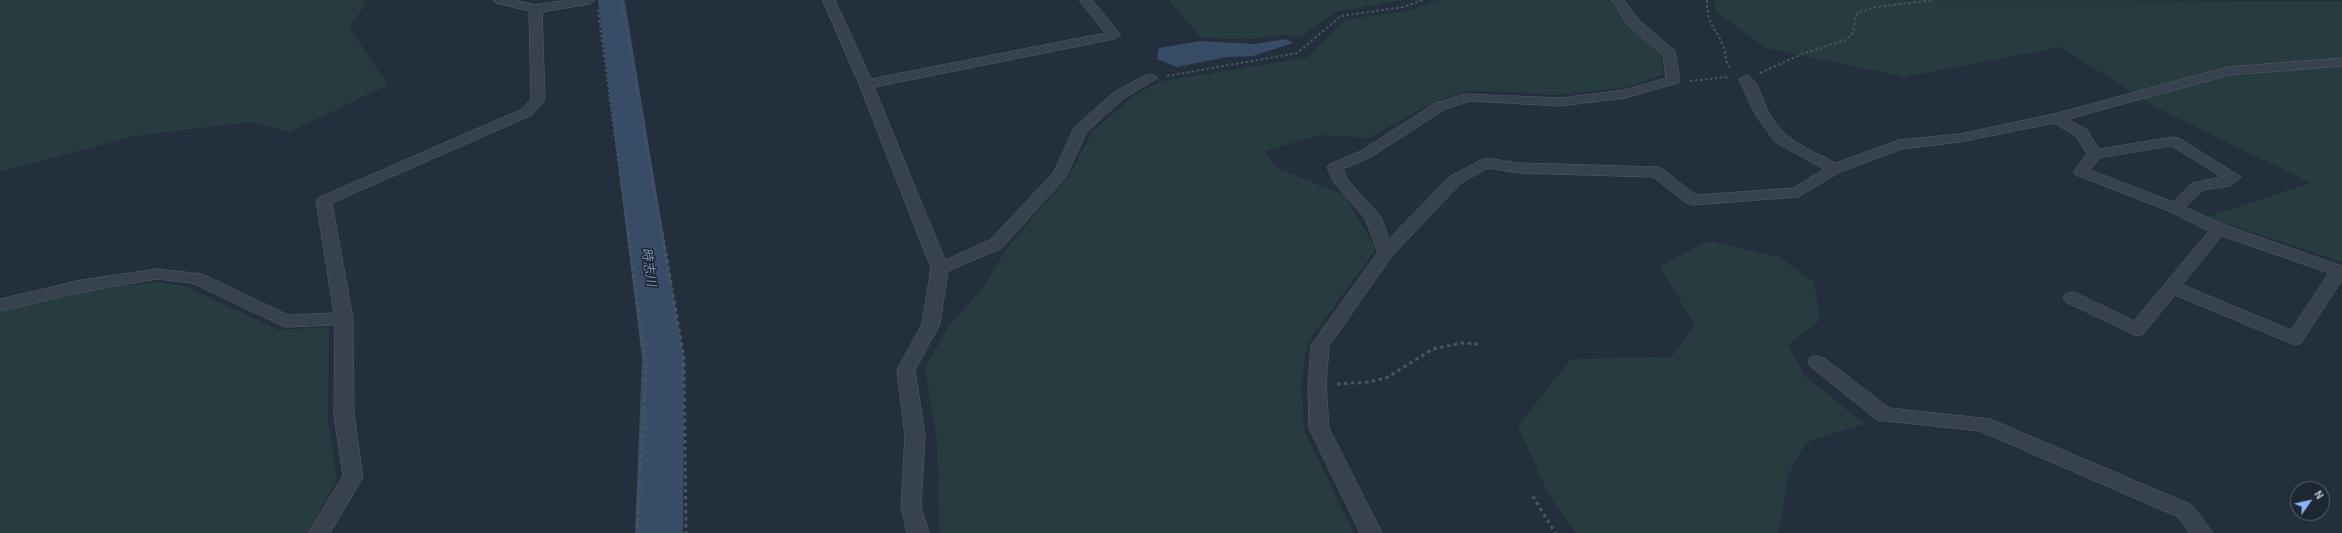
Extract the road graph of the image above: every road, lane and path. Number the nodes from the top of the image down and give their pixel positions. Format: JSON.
{"nodes":[{"id":1,"x":500,"y":0,"type":"edge"},
{"id":2,"x":622,"y":0,"type":"edge"},
{"id":3,"x":829,"y":0,"type":"edge"},
{"id":4,"x":1085,"y":0,"type":"edge"},
{"id":5,"x":1423,"y":0,"type":"edge"},
{"id":6,"x":1618,"y":0,"type":"edge"},
{"id":7,"x":1707,"y":0,"type":"edge"},
{"id":8,"x":1934,"y":0,"type":"edge"},
{"id":9,"x":593,"y":4,"type":"edge"},
{"id":10,"x":535,"y":9,"type":"junction"},
{"id":11,"x":2342,"y":62,"type":"edge"},
{"id":12,"x":1731,"y":69,"type":"dead end"},
{"id":13,"x":1151,"y":78,"type":"joint"},
{"id":14,"x":1746,"y":79,"type":"junction"},
{"id":15,"x":1673,"y":80,"type":"junction"},
{"id":16,"x":866,"y":84,"type":"junction"},
{"id":17,"x":2056,"y":118,"type":"junction"},
{"id":18,"x":2095,"y":154,"type":"junction"},
{"id":19,"x":1834,"y":169,"type":"junction"},
{"id":20,"x":2175,"y":208,"type":"junction"},
{"id":21,"x":2219,"y":229,"type":"junction"},
{"id":22,"x":1386,"y":252,"type":"junction"},
{"id":23,"x":940,"y":268,"type":"junction"},
{"id":24,"x":2340,"y":271,"type":"edge"},
{"id":25,"x":2172,"y":287,"type":"junction"},
{"id":26,"x":2072,"y":298,"type":"dead end"},
{"id":27,"x":0,"y":305,"type":"edge"},
{"id":28,"x":344,"y":319,"type":"junction"},
{"id":29,"x":1479,"y":344,"type":"dead end"},
{"id":30,"x":1817,"y":362,"type":"dead end"},
{"id":31,"x":1317,"y":383,"type":"junction"},
{"id":32,"x":1533,"y":496,"type":"dead end"},
{"id":33,"x":319,"y":533,"type":"edge"},
{"id":34,"x":637,"y":533,"type":"edge"},
{"id":35,"x":686,"y":533,"type":"edge"},
{"id":36,"x":918,"y":533,"type":"edge"},
{"id":37,"x":1371,"y":533,"type":"edge"},
{"id":38,"x":1555,"y":533,"type":"edge"},
{"id":39,"x":2202,"y":533,"type":"edge"}],
"edges":[{"from":1,"to":10,"type":"street"},
{"from":2,"to":35,"type":"path"},
{"from":3,"to":16,"type":"street"},
{"from":4,"to":16,"type":"street"},
{"from":5,"to":13,"type":"path"},
{"from":6,"to":15,"type":"street"},
{"from":7,"to":12,"type":"path"},
{"from":8,"to":14,"type":"path"},
{"from":9,"to":10,"type":"street"},
{"from":9,"to":34,"type":"path"},
{"from":10,"to":28,"type":"street"},
{"from":11,"to":17,"type":"street"},
{"from":13,"to":23,"type":"street"},
{"from":14,"to":15,"type":"path"},
{"from":14,"to":19,"type":"street"},
{"from":15,"to":22,"type":"street"},
{"from":16,"to":23,"type":"street"},
{"from":17,"to":18,"type":"street"},
{"from":17,"to":19,"type":"street"},
{"from":18,"to":20,"type":"street"},
{"from":18,"to":20,"type":"street"},
{"from":19,"to":22,"type":"street"},
{"from":20,"to":21,"type":"street"},
{"from":21,"to":24,"type":"street"},
{"from":21,"to":25,"type":"street"},
{"from":22,"to":31,"type":"street"},
{"from":23,"to":36,"type":"street"},
{"from":24,"to":25,"type":"street"},
{"from":25,"to":26,"type":"street"},
{"from":27,"to":28,"type":"street"},
{"from":28,"to":33,"type":"street"},
{"from":29,"to":31,"type":"path"},
{"from":30,"to":39,"type":"street"},
{"from":31,"to":37,"type":"street"},
{"from":32,"to":38,"type":"path"}]}
